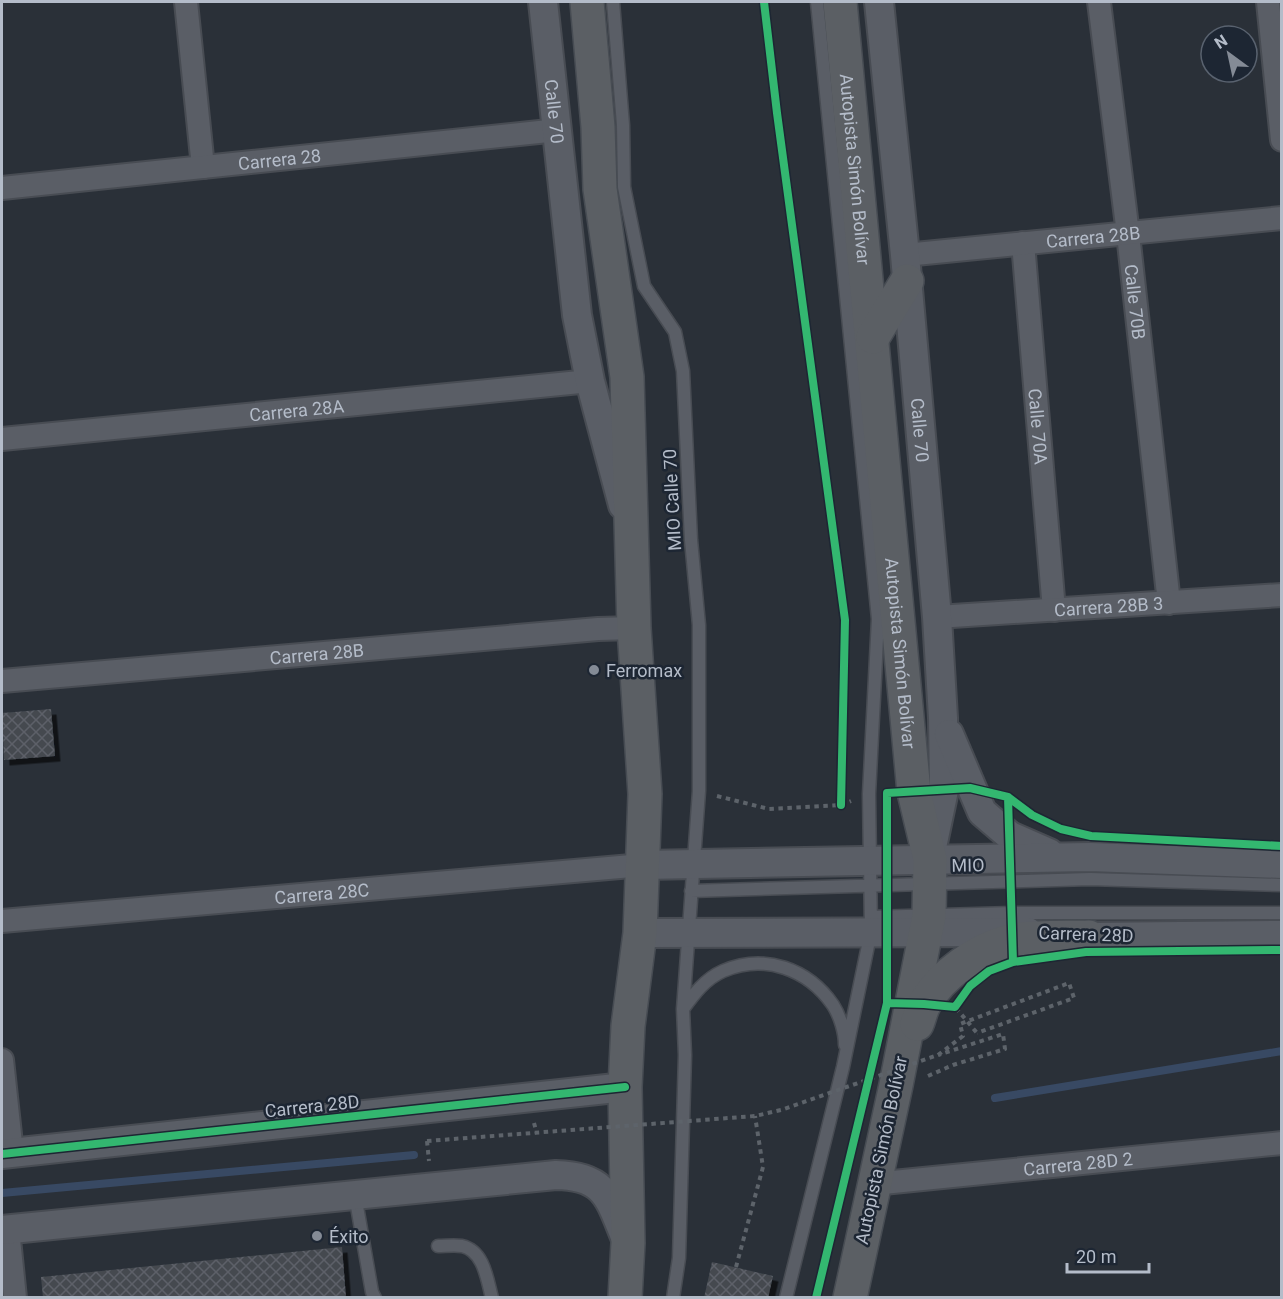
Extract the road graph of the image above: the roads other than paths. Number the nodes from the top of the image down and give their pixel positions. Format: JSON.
{"nodes":[{"id":1,"x":186,"y":2,"type":"edge"},
{"id":2,"x":543,"y":2,"type":"edge"},
{"id":3,"x":587,"y":2,"type":"edge"},
{"id":4,"x":613,"y":2,"type":"edge"},
{"id":5,"x":818,"y":2,"type":"edge"},
{"id":6,"x":840,"y":2,"type":"edge"},
{"id":7,"x":879,"y":2,"type":"edge"},
{"id":8,"x":1099,"y":2,"type":"edge"},
{"id":9,"x":1268,"y":2,"type":"edge"},
{"id":10,"x":558,"y":130,"type":"junction"},
{"id":11,"x":1281,"y":140,"type":"edge"},
{"id":12,"x":203,"y":167,"type":"junction"},
{"id":13,"x":2,"y":188,"type":"edge"},
{"id":14,"x":1281,"y":218,"type":"edge"},
{"id":15,"x":1128,"y":234,"type":"junction"},
{"id":16,"x":1023,"y":243,"type":"junction"},
{"id":17,"x":906,"y":268,"type":"junction"},
{"id":18,"x":873,"y":337,"type":"junction"},
{"id":19,"x":590,"y":381,"type":"junction"},
{"id":20,"x":2,"y":439,"type":"edge"},
{"id":21,"x":632,"y":538,"type":"junction"},
{"id":22,"x":1281,"y":595,"type":"edge"},
{"id":23,"x":1169,"y":603,"type":"junction"},
{"id":24,"x":1054,"y":610,"type":"junction"},
{"id":25,"x":937,"y":617,"type":"junction"},
{"id":26,"x":634,"y":628,"type":"junction"},
{"id":27,"x":2,"y":681,"type":"edge"},
{"id":28,"x":943,"y":718,"type":"junction"},
{"id":29,"x":1090,"y":857,"type":"junction"},
{"id":30,"x":1281,"y":864,"type":"edge"},
{"id":31,"x":643,"y":865,"type":"junction"},
{"id":32,"x":929,"y":871,"type":"junction"},
{"id":33,"x":870,"y":873,"type":"junction"},
{"id":34,"x":693,"y":877,"type":"junction"},
{"id":35,"x":1281,"y":885,"type":"edge"},
{"id":36,"x":1281,"y":913,"type":"edge"},
{"id":37,"x":2,"y":921,"type":"edge"},
{"id":38,"x":871,"y":924,"type":"junction"},
{"id":39,"x":927,"y":924,"type":"junction"},
{"id":40,"x":639,"y":933,"type":"junction"},
{"id":41,"x":688,"y":933,"type":"junction"},
{"id":42,"x":1281,"y":935,"type":"edge"},
{"id":43,"x":1089,"y":937,"type":"junction"},
{"id":44,"x":683,"y":1009,"type":"junction"},
{"id":45,"x":2,"y":1060,"type":"edge"},
{"id":46,"x":843,"y":1067,"type":"junction"},
{"id":47,"x":877,"y":1083,"type":"junction"},
{"id":48,"x":625,"y":1087,"type":"junction"},
{"id":49,"x":1281,"y":1143,"type":"edge"},
{"id":50,"x":7,"y":1154,"type":"edge"},
{"id":51,"x":873,"y":1184,"type":"junction"},
{"id":52,"x":356,"y":1195,"type":"junction"},
{"id":53,"x":5,"y":1230,"type":"edge"},
{"id":54,"x":628,"y":1243,"type":"junction"},
{"id":55,"x":438,"y":1246,"type":"dead end"},
{"id":56,"x":15,"y":1298,"type":"edge"},
{"id":57,"x":375,"y":1298,"type":"edge"},
{"id":58,"x":492,"y":1298,"type":"edge"},
{"id":59,"x":625,"y":1298,"type":"edge"},
{"id":60,"x":673,"y":1298,"type":"edge"},
{"id":61,"x":786,"y":1298,"type":"edge"},
{"id":62,"x":850,"y":1298,"type":"edge"}],
"edges":[{"from":1,"to":12,"type":"street"},
{"from":2,"to":10,"type":"street","name":"Calle 70"},
{"from":3,"to":21,"type":"highway"},
{"from":4,"to":34,"type":"lane","name":"MIO Calle 70"},
{"from":5,"to":33,"type":"lane"},
{"from":6,"to":18,"type":"highway","name":"Autopista Simón Bolívar"},
{"from":7,"to":17,"type":"street","name":"Calle 70"},
{"from":8,"to":15,"type":"street","name":"Calle 70B"},
{"from":9,"to":11,"type":"street"},
{"from":10,"to":12,"type":"street","name":"Carrera 28"},
{"from":10,"to":19,"type":"street","name":"Calle 70"},
{"from":12,"to":13,"type":"street","name":"Carrera 28"},
{"from":14,"to":15,"type":"street","name":"Carrera 28B"},
{"from":15,"to":16,"type":"street","name":"Carrera 28B"},
{"from":15,"to":23,"type":"street","name":"Calle 70B"},
{"from":16,"to":17,"type":"street","name":"Carrera 28B"},
{"from":16,"to":24,"type":"street","name":"Calle 70A"},
{"from":17,"to":18,"type":"highway"},
{"from":17,"to":25,"type":"street","name":"Calle 70"},
{"from":18,"to":32,"type":"highway","name":"Autopista Simón Bolívar"},
{"from":19,"to":20,"type":"street","name":"Carrera 28A"},
{"from":19,"to":21,"type":"street","name":"Calle 70"},
{"from":21,"to":26,"type":"highway"},
{"from":22,"to":23,"type":"street","name":"Carrera 28B 3"},
{"from":23,"to":24,"type":"street","name":"Carrera 28B 3"},
{"from":24,"to":25,"type":"street","name":"Carrera 28B 3"},
{"from":25,"to":28,"type":"street","name":"Calle 70"},
{"from":26,"to":27,"type":"street","name":"Carrera 28B"},
{"from":26,"to":31,"type":"highway"},
{"from":28,"to":29,"type":"street"},
{"from":28,"to":32,"type":"street","name":"Calle 70"},
{"from":29,"to":30,"type":"street"},
{"from":29,"to":32,"type":"street"},
{"from":31,"to":34,"type":"street"},
{"from":31,"to":37,"type":"street","name":"Carrera 28C"},
{"from":31,"to":40,"type":"highway"},
{"from":32,"to":33,"type":"street"},
{"from":32,"to":35,"type":"lane","name":"MIO"},
{"from":32,"to":39,"type":"highway","name":"Autopista Simón Bolívar"},
{"from":33,"to":34,"type":"street"},
{"from":33,"to":38,"type":"lane"},
{"from":34,"to":41,"type":"lane","name":"MIO Calle 70"},
{"from":36,"to":39,"type":"lane"},
{"from":38,"to":39,"type":"street","name":"Carrera 28D"},
{"from":38,"to":41,"type":"street","name":"Carrera 28D"},
{"from":38,"to":46,"type":"lane"},
{"from":39,"to":43,"type":"street","name":"Carrera 28D"},
{"from":39,"to":47,"type":"highway","name":"Autopista Simón Bolívar"},
{"from":40,"to":41,"type":"street","name":"Carrera 28D"},
{"from":40,"to":48,"type":"highway"},
{"from":41,"to":44,"type":"lane","name":"MIO Calle 70"},
{"from":42,"to":43,"type":"street","name":"Carrera 28D"},
{"from":43,"to":47,"type":"highway"},
{"from":44,"to":46,"type":"lane"},
{"from":44,"to":60,"type":"lane"},
{"from":45,"to":50,"type":"street"},
{"from":46,"to":61,"type":"lane"},
{"from":47,"to":51,"type":"highway","name":"Autopista Simón Bolívar"},
{"from":48,"to":50,"type":"street","name":"Carrera 28D"},
{"from":48,"to":54,"type":"highway"},
{"from":49,"to":51,"type":"street","name":"Carrera 28D 2"},
{"from":51,"to":62,"type":"highway","name":"Autopista Simón Bolívar"},
{"from":52,"to":53,"type":"street"},
{"from":52,"to":54,"type":"street"},
{"from":52,"to":57,"type":"lane"},
{"from":53,"to":56,"type":"street"},
{"from":54,"to":59,"type":"highway"},
{"from":55,"to":58,"type":"lane"}]}
